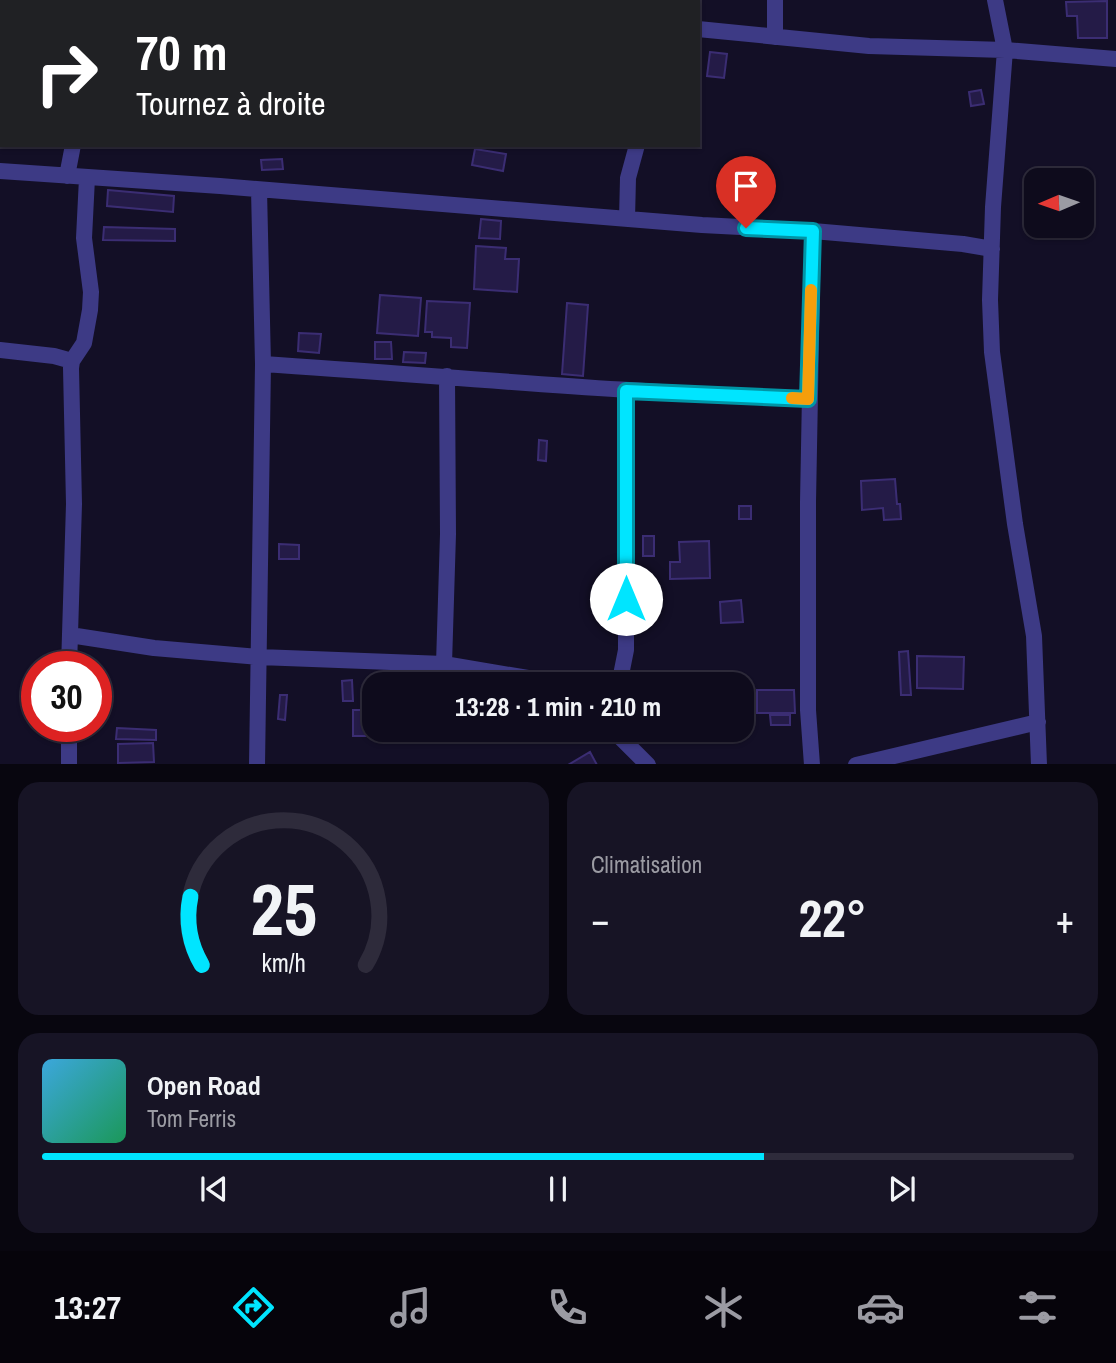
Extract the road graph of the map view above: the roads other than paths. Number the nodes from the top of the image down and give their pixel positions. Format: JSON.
{"nodes":[{"id":1,"x":333,"y":0,"type":"edge"},
{"id":2,"x":348,"y":0,"type":"edge"},
{"id":3,"x":775,"y":0,"type":"edge"},
{"id":4,"x":995,"y":0,"type":"edge"},
{"id":5,"x":700,"y":29,"type":"edge"},
{"id":6,"x":775,"y":37,"type":"junction"},
{"id":7,"x":1005,"y":50,"type":"junction"},
{"id":8,"x":1116,"y":59,"type":"edge"},
{"id":9,"x":73,"y":147,"type":"edge"},
{"id":10,"x":636,"y":147,"type":"edge"},
{"id":11,"x":0,"y":171,"type":"edge"},
{"id":12,"x":67,"y":176,"type":"junction"},
{"id":13,"x":87,"y":178,"type":"junction"},
{"id":14,"x":259,"y":190,"type":"junction"},
{"id":15,"x":627,"y":219,"type":"junction"},
{"id":16,"x":813,"y":231,"type":"junction"},
{"id":17,"x":992,"y":249,"type":"junction"},
{"id":18,"x":0,"y":350,"type":"edge"},
{"id":19,"x":72,"y":360,"type":"junction"},
{"id":20,"x":263,"y":364,"type":"junction"},
{"id":21,"x":447,"y":376,"type":"junction"},
{"id":22,"x":626,"y":391,"type":"junction"},
{"id":23,"x":808,"y":399,"type":"junction"},
{"id":24,"x":70,"y":635,"type":"junction"},
{"id":25,"x":70,"y":651,"type":"edge"},
{"id":26,"x":259,"y":657,"type":"junction"},
{"id":27,"x":444,"y":664,"type":"junction"},
{"id":28,"x":492,"y":672,"type":"edge"},
{"id":29,"x":622,"y":672,"type":"edge"},
{"id":30,"x":1038,"y":722,"type":"junction"},
{"id":31,"x":69,"y":742,"type":"edge"},
{"id":32,"x":624,"y":742,"type":"edge"},
{"id":33,"x":69,"y":764,"type":"edge"},
{"id":34,"x":257,"y":764,"type":"edge"},
{"id":35,"x":647,"y":764,"type":"edge"},
{"id":36,"x":812,"y":764,"type":"edge"},
{"id":37,"x":860,"y":764,"type":"edge"},
{"id":38,"x":1039,"y":764,"type":"edge"}],
"edges":[{"from":1,"to":2,"type":"street"},
{"from":3,"to":6,"type":"street"},
{"from":4,"to":7,"type":"street"},
{"from":5,"to":6,"type":"street"},
{"from":6,"to":7,"type":"street"},
{"from":7,"to":8,"type":"street"},
{"from":7,"to":17,"type":"street"},
{"from":9,"to":12,"type":"street"},
{"from":10,"to":15,"type":"street"},
{"from":11,"to":12,"type":"street"},
{"from":12,"to":13,"type":"street"},
{"from":13,"to":14,"type":"street"},
{"from":13,"to":19,"type":"street"},
{"from":14,"to":15,"type":"street"},
{"from":14,"to":20,"type":"street"},
{"from":15,"to":16,"type":"street"},
{"from":16,"to":17,"type":"street"},
{"from":16,"to":23,"type":"street"},
{"from":17,"to":30,"type":"street"},
{"from":18,"to":19,"type":"street"},
{"from":19,"to":24,"type":"street"},
{"from":20,"to":21,"type":"street"},
{"from":20,"to":26,"type":"street"},
{"from":21,"to":22,"type":"street"},
{"from":21,"to":27,"type":"street"},
{"from":22,"to":23,"type":"street"},
{"from":22,"to":29,"type":"street"},
{"from":23,"to":36,"type":"street"},
{"from":24,"to":25,"type":"street"},
{"from":24,"to":26,"type":"street"},
{"from":26,"to":27,"type":"street"},
{"from":26,"to":34,"type":"street"},
{"from":27,"to":28,"type":"street"},
{"from":30,"to":37,"type":"street"},
{"from":30,"to":38,"type":"street"},
{"from":31,"to":33,"type":"street"},
{"from":32,"to":35,"type":"street"}]}
